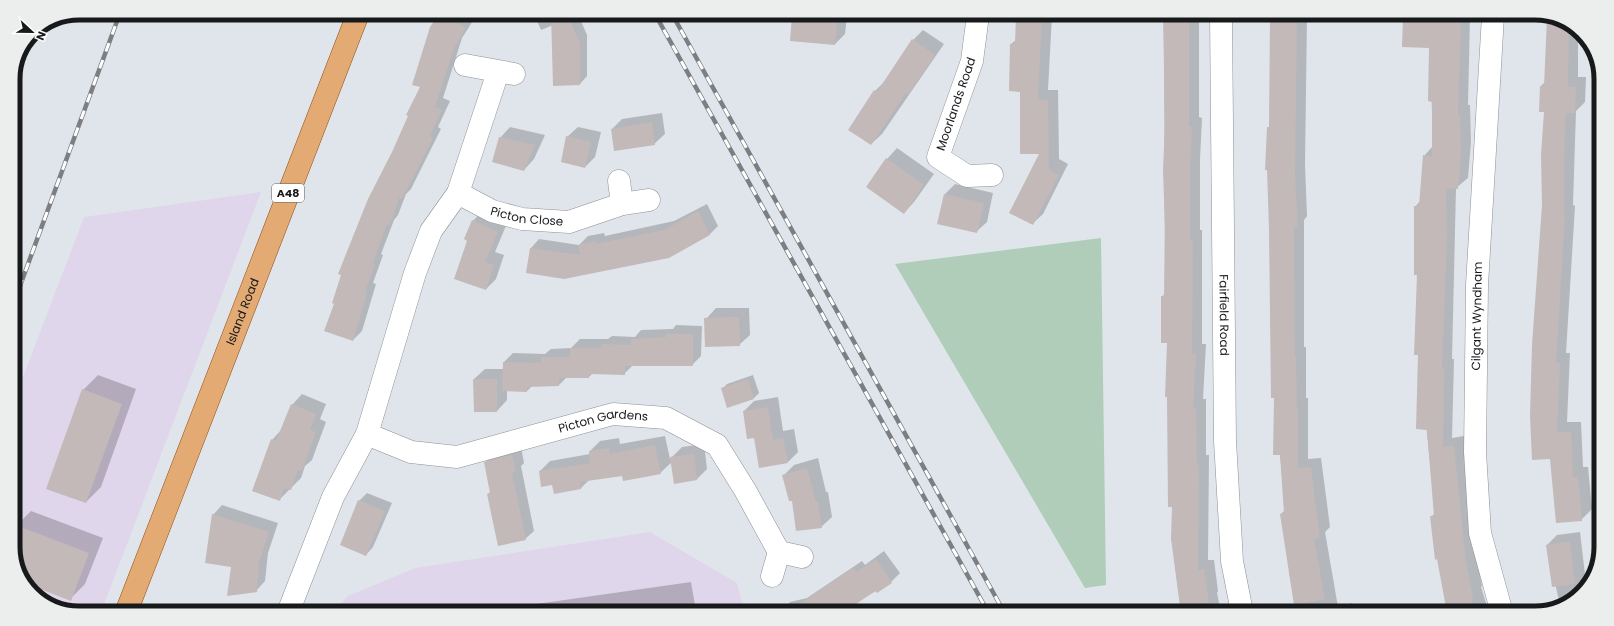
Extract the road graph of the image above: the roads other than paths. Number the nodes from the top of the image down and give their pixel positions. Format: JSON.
{"nodes":[{"id":1,"x":356,"y":20,"type":"edge"},
{"id":2,"x":977,"y":20,"type":"edge"},
{"id":3,"x":1221,"y":20,"type":"edge"},
{"id":4,"x":1493,"y":20,"type":"edge"},
{"id":5,"x":465,"y":65,"type":"dead end"},
{"id":6,"x":992,"y":175,"type":"dead end"},
{"id":7,"x":619,"y":181,"type":"dead end"},
{"id":8,"x":458,"y":193,"type":"junction"},
{"id":9,"x":649,"y":200,"type":"dead end"},
{"id":10,"x":622,"y":204,"type":"junction"},
{"id":11,"x":367,"y":434,"type":"junction"},
{"id":12,"x":779,"y":552,"type":"junction"},
{"id":13,"x":802,"y":557,"type":"dead end"},
{"id":14,"x":772,"y":576,"type":"dead end"},
{"id":15,"x":129,"y":606,"type":"edge"},
{"id":16,"x":291,"y":606,"type":"edge"},
{"id":17,"x":1241,"y":606,"type":"edge"},
{"id":18,"x":1500,"y":606,"type":"edge"}],
"edges":[{"from":1,"to":15,"type":"main road","name":"Island Road","number":"A48"},
{"from":2,"to":6,"type":"street","name":"Moorlands Road"},
{"from":3,"to":17,"type":"street","name":"Fairfield Road"},
{"from":4,"to":18,"type":"street","name":"Cilgant Wyndham"},
{"from":5,"to":8,"type":"street"},
{"from":7,"to":10,"type":"street"},
{"from":8,"to":10,"type":"street","name":"Picton Close"},
{"from":8,"to":11,"type":"street"},
{"from":9,"to":10,"type":"street","name":"Picton Close"},
{"from":11,"to":12,"type":"street","name":"Picton Gardens"},
{"from":11,"to":16,"type":"street"},
{"from":12,"to":13,"type":"street"},
{"from":12,"to":14,"type":"street"}]}
